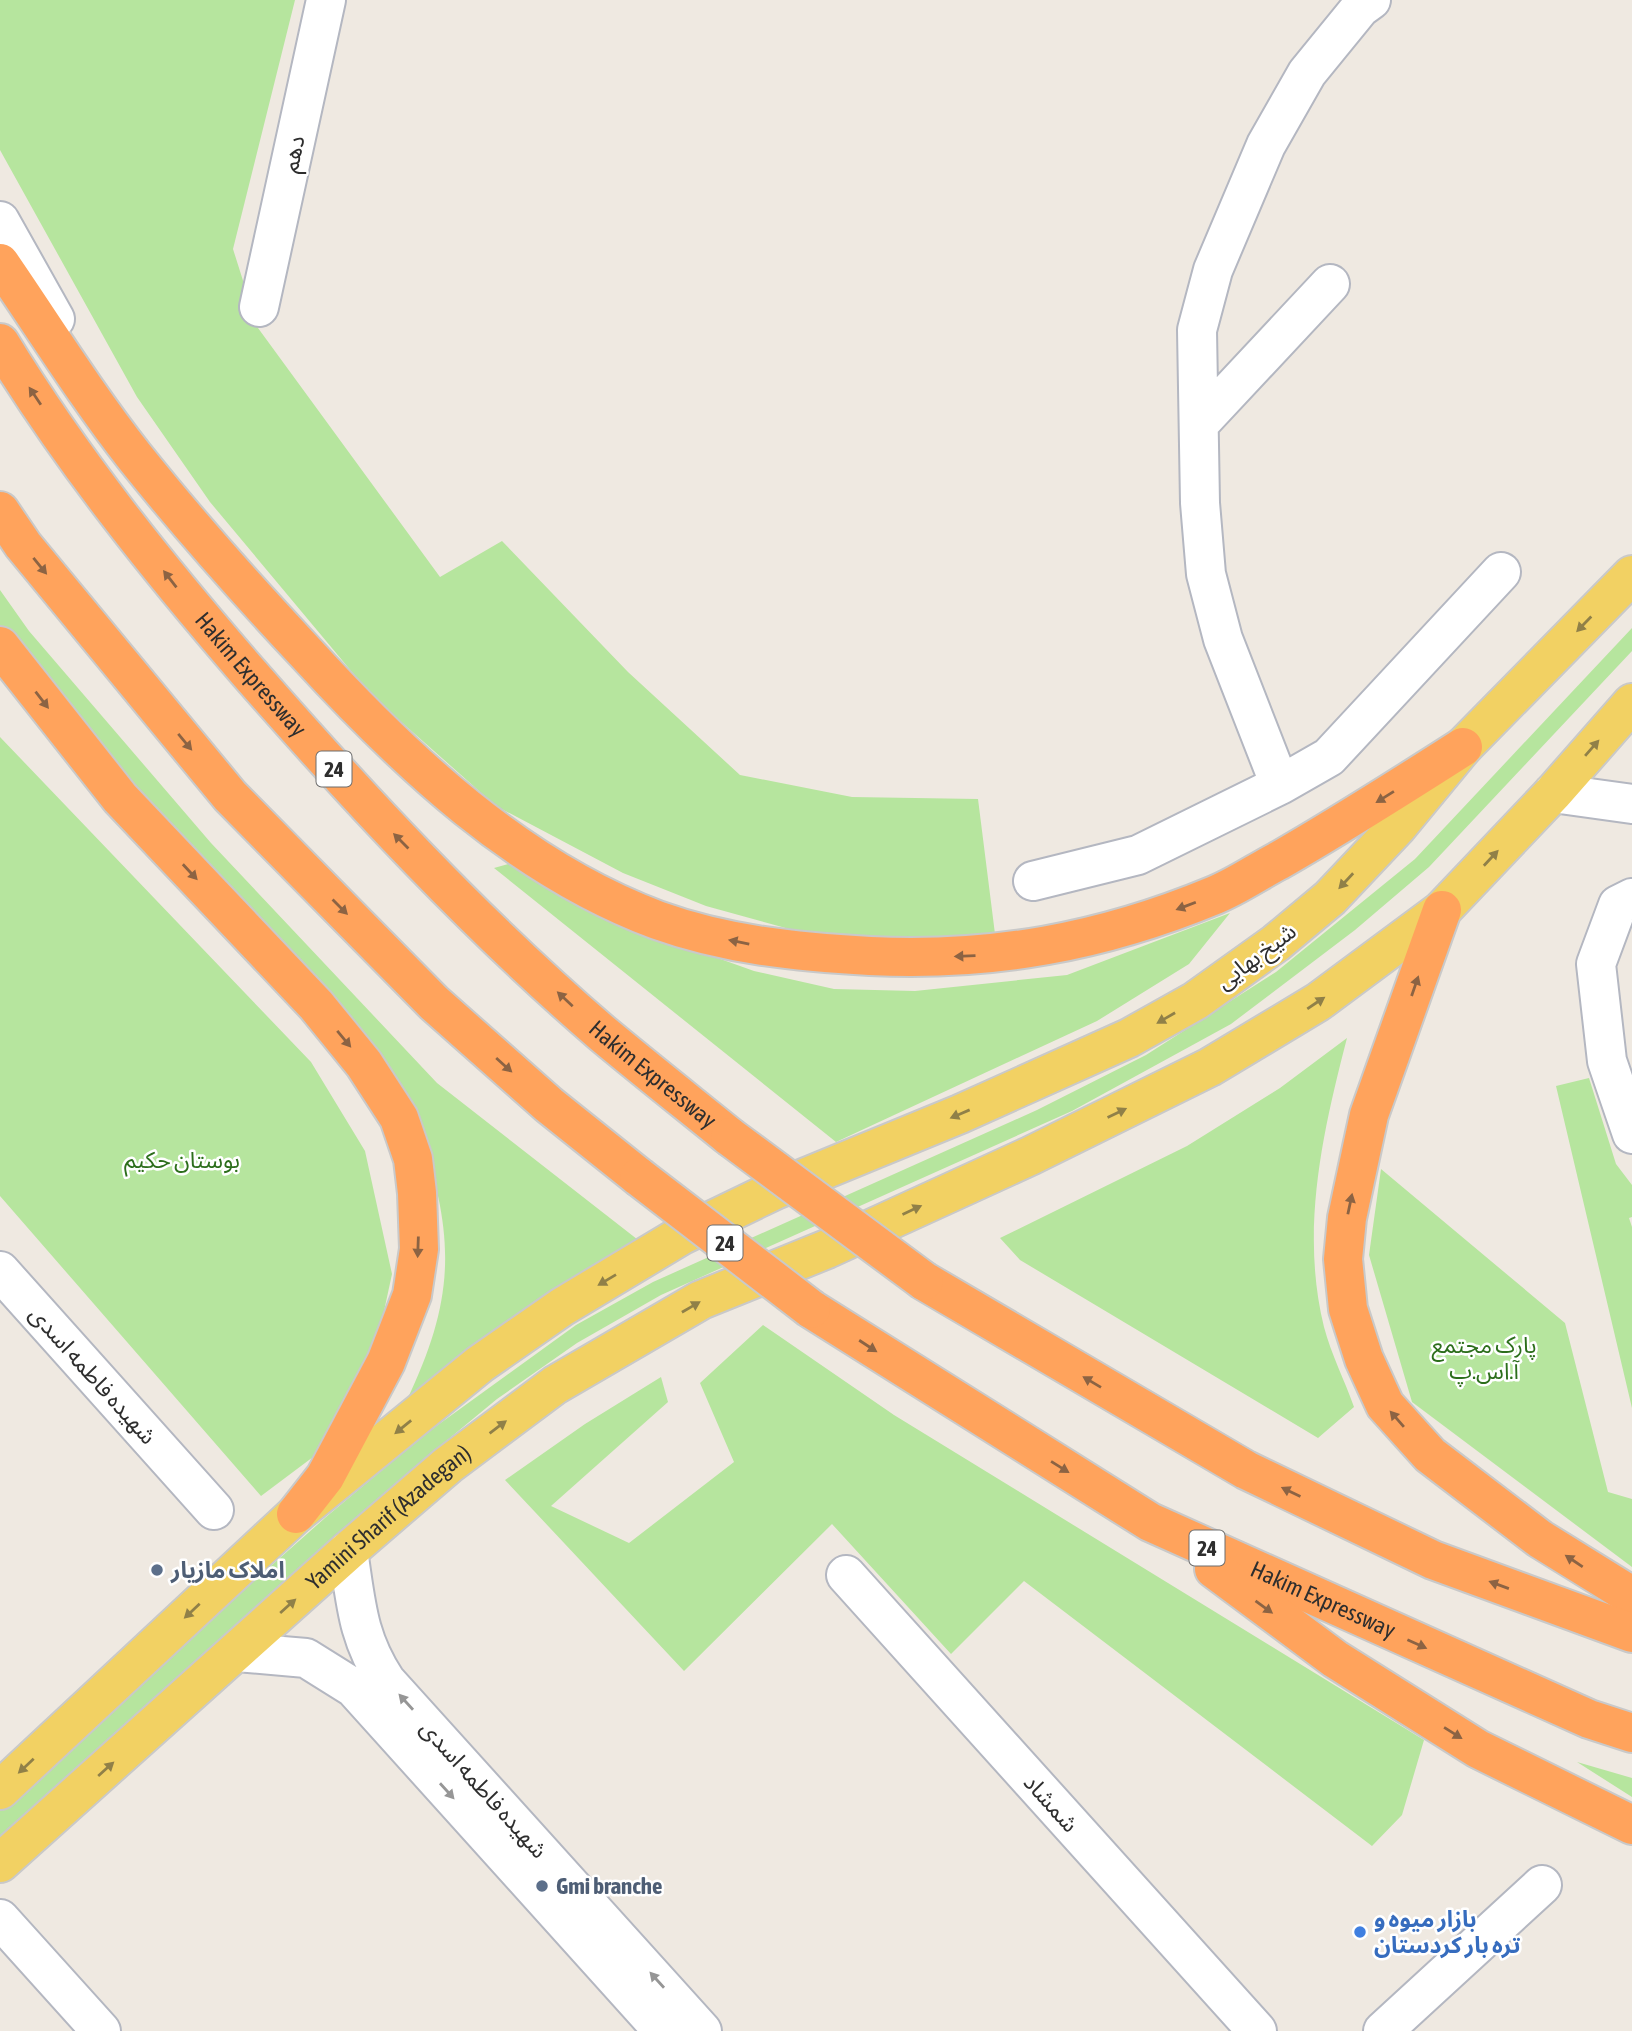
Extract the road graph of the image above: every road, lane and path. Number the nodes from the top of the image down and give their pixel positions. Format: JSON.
{"nodes":[{"id":1,"x":1370,"y":0,"type":"edge"},
{"id":2,"x":321,"y":4,"type":"edge"},
{"id":3,"x":0,"y":221,"type":"edge"},
{"id":4,"x":0,"y":263,"type":"edge"},
{"id":5,"x":1330,"y":284,"type":"dead end"},
{"id":6,"x":259,"y":307,"type":"dead end"},
{"id":7,"x":0,"y":343,"type":"edge"},
{"id":8,"x":64,"y":355,"type":"junction"},
{"id":9,"x":1200,"y":423,"type":"junction"},
{"id":10,"x":0,"y":511,"type":"edge"},
{"id":11,"x":1501,"y":572,"type":"dead end"},
{"id":12,"x":1632,"y":575,"type":"edge"},
{"id":13,"x":0,"y":646,"type":"edge"},
{"id":14,"x":1632,"y":703,"type":"edge"},
{"id":15,"x":1464,"y":747,"type":"junction"},
{"id":16,"x":1280,"y":785,"type":"junction"},
{"id":17,"x":1553,"y":793,"type":"junction"},
{"id":18,"x":1632,"y":804,"type":"edge"},
{"id":19,"x":1033,"y":881,"type":"dead end"},
{"id":20,"x":1632,"y":898,"type":"edge"},
{"id":21,"x":1442,"y":909,"type":"junction"},
{"id":22,"x":1632,"y":1134,"type":"edge"},
{"id":23,"x":0,"y":1271,"type":"edge"},
{"id":24,"x":214,"y":1510,"type":"dead end"},
{"id":25,"x":296,"y":1514,"type":"junction"},
{"id":26,"x":1150,"y":1522,"type":"junction"},
{"id":27,"x":348,"y":1551,"type":"junction"},
{"id":28,"x":846,"y":1575,"type":"dead end"},
{"id":29,"x":1632,"y":1596,"type":"edge"},
{"id":30,"x":1632,"y":1633,"type":"edge"},
{"id":31,"x":237,"y":1652,"type":"junction"},
{"id":32,"x":366,"y":1678,"type":"junction"},
{"id":33,"x":1632,"y":1733,"type":"edge"},
{"id":34,"x":0,"y":1790,"type":"edge"},
{"id":35,"x":1632,"y":1825,"type":"edge"},
{"id":36,"x":0,"y":1863,"type":"edge"},
{"id":37,"x":1542,"y":1885,"type":"dead end"},
{"id":38,"x":0,"y":1919,"type":"edge"},
{"id":39,"x":101,"y":2031,"type":"edge"},
{"id":40,"x":663,"y":2031,"type":"edge"},
{"id":41,"x":702,"y":2031,"type":"edge"},
{"id":42,"x":1257,"y":2031,"type":"edge"},
{"id":43,"x":1383,"y":2031,"type":"edge"}],
"edges":[{"from":1,"to":9,"type":"street"},
{"from":2,"to":6,"type":"street","name":"دهم"},
{"from":3,"to":8,"type":"street"},
{"from":4,"to":8,"type":"highway"},
{"from":5,"to":9,"type":"street"},
{"from":30,"to":7,"type":"highway","name":"Hakim Expressway","number":"24","one_way":true,"bridge":true},
{"from":15,"to":8,"type":"highway","one_way":true},
{"from":9,"to":16,"type":"street"},
{"from":10,"to":26,"type":"highway","name":"Hakim Expressway","number":"24","one_way":true,"bridge":true},
{"from":11,"to":16,"type":"street"},
{"from":12,"to":15,"type":"main road","name":"شیخ بهایی","one_way":true},
{"from":13,"to":25,"type":"highway","one_way":true},
{"from":17,"to":14,"type":"main road","one_way":true},
{"from":15,"to":25,"type":"main road","name":"شیخ بهایی","one_way":true},
{"from":16,"to":19,"type":"street"},
{"from":17,"to":18,"type":"street"},
{"from":21,"to":17,"type":"main road","one_way":true},
{"from":20,"to":22,"type":"street"},
{"from":27,"to":21,"type":"main road","name":"Yamini Sharif (Azadegan)","one_way":true},
{"from":29,"to":21,"type":"highway","one_way":true},
{"from":23,"to":24,"type":"street","name":"شهیده فاطمه اسدی"},
{"from":25,"to":34,"type":"main road","one_way":true},
{"from":26,"to":33,"type":"highway","name":"Hakim Expressway","number":"24","one_way":true},
{"from":26,"to":35,"type":"highway","one_way":true},
{"from":31,"to":27,"type":"main road","name":"Yamini Sharif (Azadegan)","one_way":true},
{"from":27,"to":32,"type":"street","name":"شهیده فاطمه اسدی"},
{"from":28,"to":42,"type":"street","name":"شمشاد"},
{"from":31,"to":32,"type":"street","name":"شهیده فاطمه اسدی"},
{"from":36,"to":31,"type":"main road","name":"Yamini Sharif (Azadegan)","one_way":true},
{"from":32,"to":40,"type":"street","name":"شهیده فاطمه اسدی","one_way":true},
{"from":41,"to":32,"type":"street","name":"شهیده فاطمه اسدی","one_way":true},
{"from":37,"to":43,"type":"street"},
{"from":38,"to":39,"type":"street"}]}
